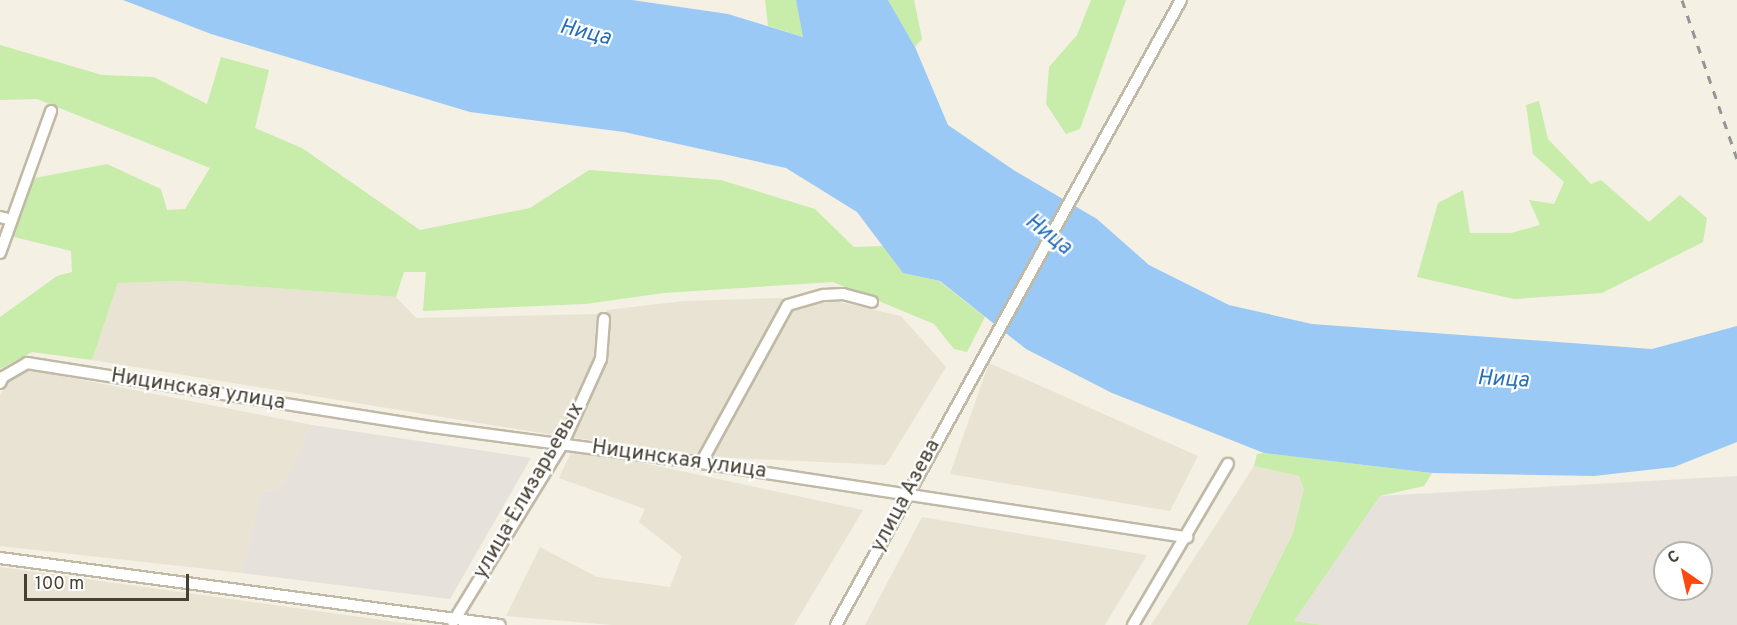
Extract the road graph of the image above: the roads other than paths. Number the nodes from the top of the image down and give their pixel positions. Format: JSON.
{"nodes":[{"id":1,"x":1181,"y":0,"type":"edge"},
{"id":2,"x":51,"y":111,"type":"dead end"},
{"id":3,"x":0,"y":217,"type":"edge"},
{"id":4,"x":12,"y":220,"type":"junction"},
{"id":5,"x":0,"y":253,"type":"edge"},
{"id":6,"x":872,"y":302,"type":"dead end"},
{"id":7,"x":604,"y":319,"type":"dead end"},
{"id":8,"x":0,"y":383,"type":"edge"},
{"id":9,"x":563,"y":442,"type":"junction"},
{"id":10,"x":701,"y":463,"type":"junction"},
{"id":11,"x":1228,"y":464,"type":"dead end"},
{"id":12,"x":908,"y":494,"type":"junction"},
{"id":13,"x":1187,"y":537,"type":"junction"},
{"id":14,"x":0,"y":558,"type":"edge"},
{"id":15,"x":453,"y":622,"type":"edge"},
{"id":16,"x":500,"y":625,"type":"edge"},
{"id":17,"x":836,"y":625,"type":"edge"},
{"id":18,"x":1133,"y":625,"type":"edge"}],
"edges":[{"from":1,"to":12,"type":"street","name":"улица Азева"},
{"from":2,"to":4,"type":"street"},
{"from":3,"to":4,"type":"street"},
{"from":4,"to":5,"type":"street"},
{"from":6,"to":10,"type":"street"},
{"from":7,"to":9,"type":"street","name":"улица Елизарьевых"},
{"from":8,"to":9,"type":"street","name":"Ницинская улица"},
{"from":9,"to":10,"type":"street","name":"Ницинская улица"},
{"from":9,"to":15,"type":"street","name":"улица Елизарьевых"},
{"from":10,"to":12,"type":"street","name":"Ницинская улица"},
{"from":11,"to":13,"type":"street"},
{"from":12,"to":13,"type":"street","name":"Ницинская улица"},
{"from":12,"to":17,"type":"street","name":"улица Азева"},
{"from":13,"to":18,"type":"street"},
{"from":14,"to":15,"type":"street"},
{"from":15,"to":16,"type":"street"}]}
